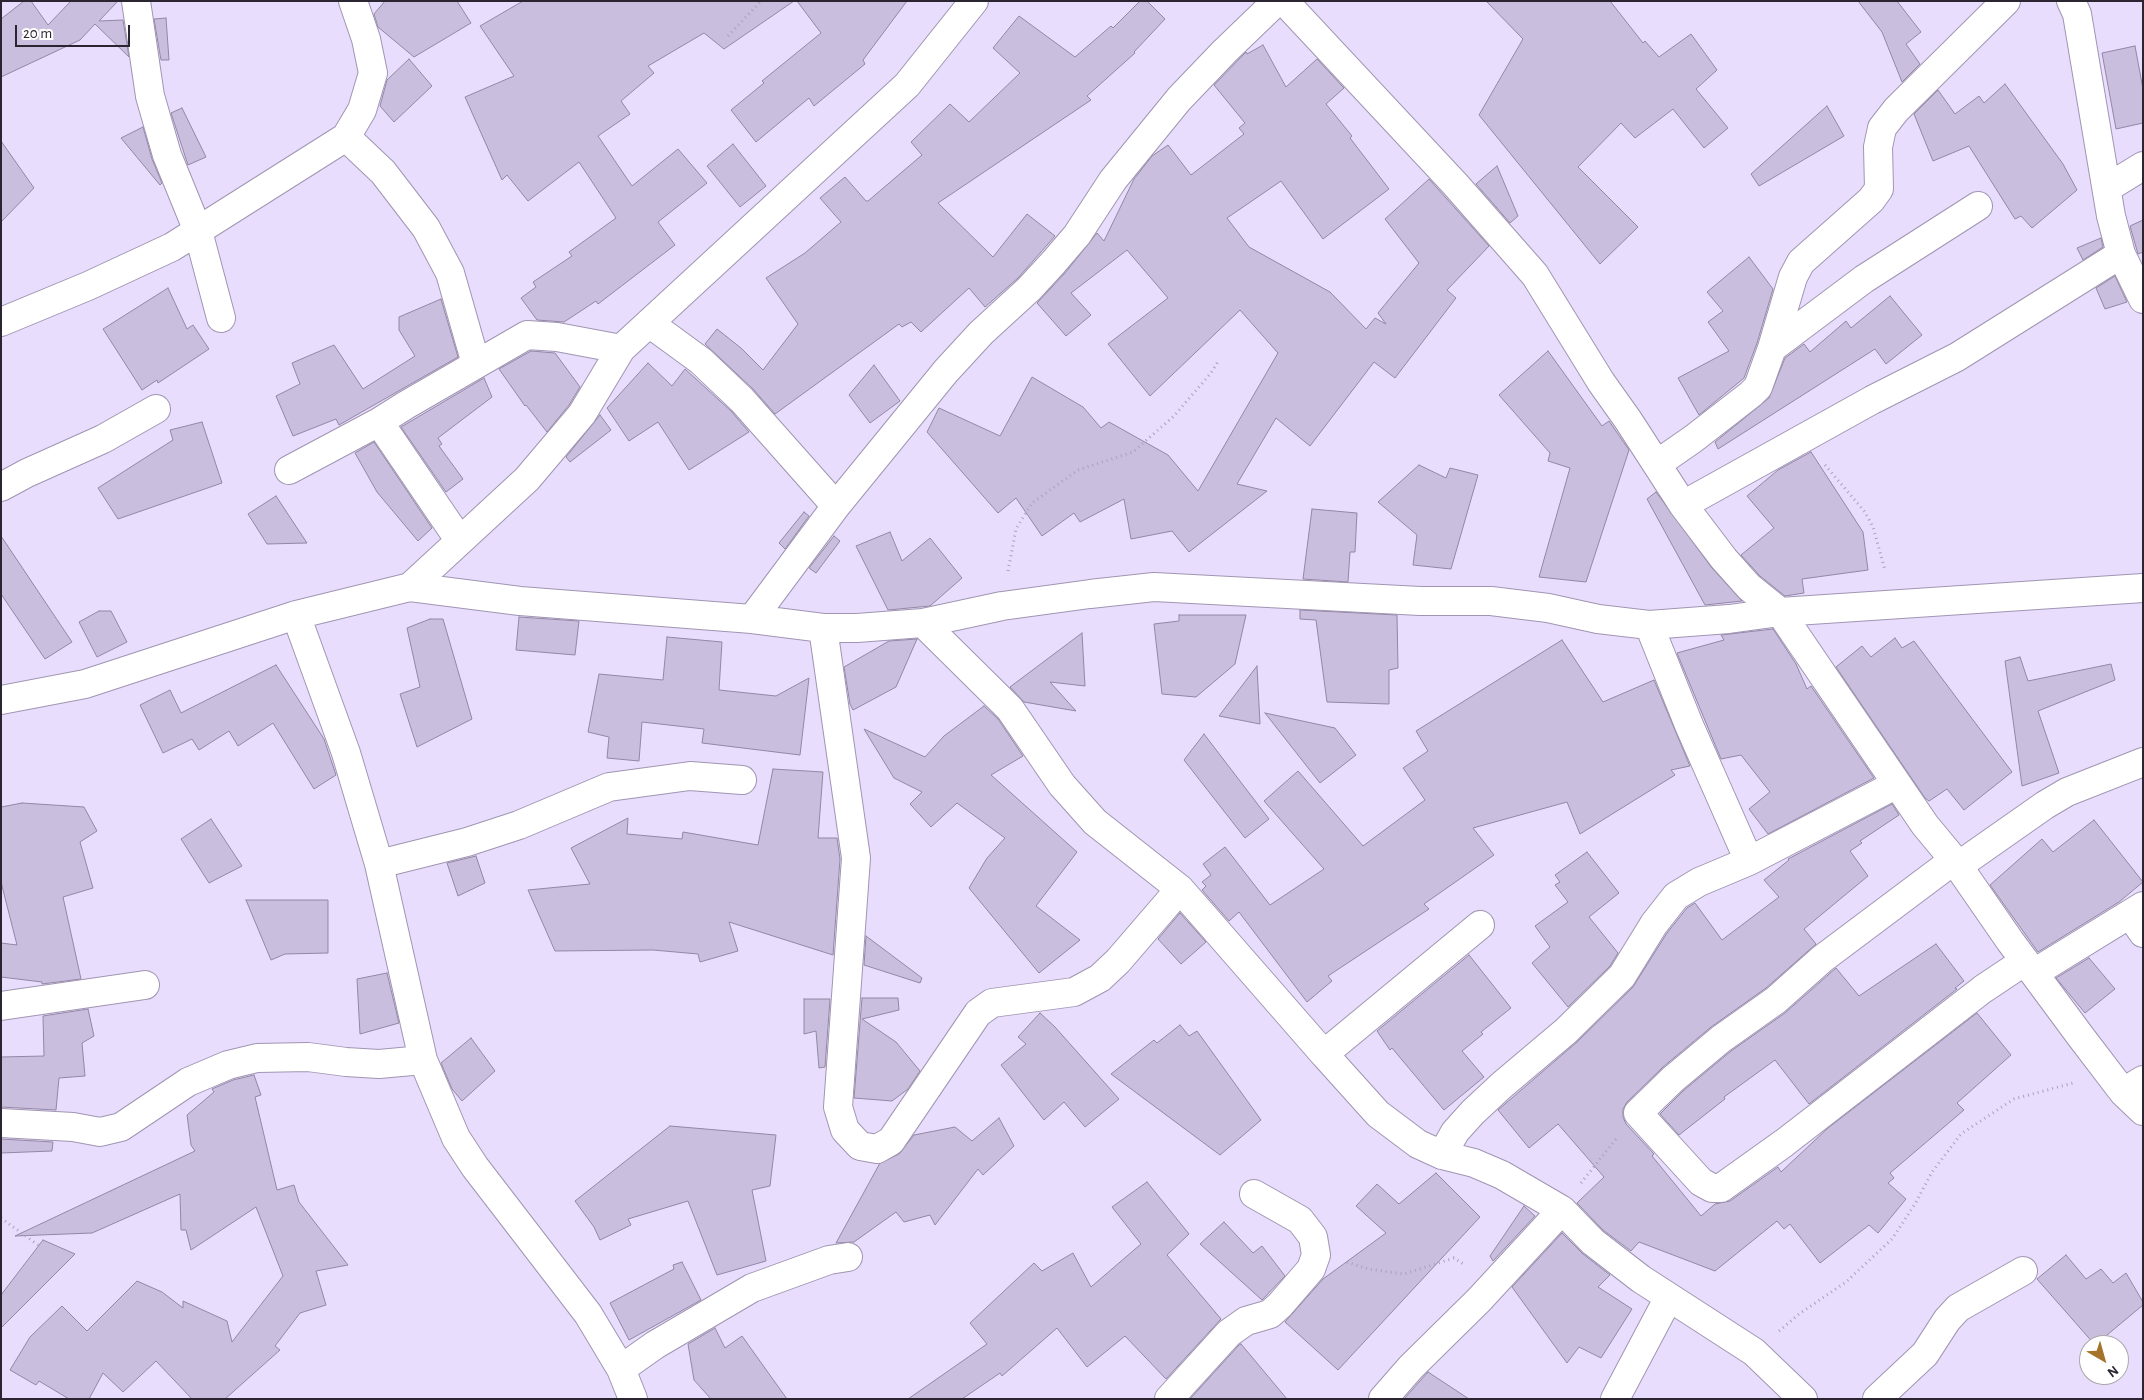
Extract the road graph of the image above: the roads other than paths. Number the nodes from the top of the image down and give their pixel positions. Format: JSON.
{"nodes":[{"id":1,"x":136,"y":1,"type":"edge"},
{"id":2,"x":353,"y":1,"type":"edge"},
{"id":3,"x":974,"y":1,"type":"edge"},
{"id":4,"x":1277,"y":1,"type":"edge"},
{"id":5,"x":1284,"y":1,"type":"edge"},
{"id":6,"x":2006,"y":1,"type":"edge"},
{"id":7,"x":2071,"y":1,"type":"edge"},
{"id":8,"x":346,"y":136,"type":"junction"},
{"id":9,"x":2143,"y":166,"type":"edge"},
{"id":10,"x":2107,"y":188,"type":"junction"},
{"id":11,"x":1978,"y":206,"type":"dead end"},
{"id":12,"x":198,"y":231,"type":"junction"},
{"id":13,"x":2121,"y":254,"type":"junction"},
{"id":14,"x":2143,"y":298,"type":"edge"},
{"id":15,"x":222,"y":318,"type":"dead end"},
{"id":16,"x":1,"y":322,"type":"edge"},
{"id":17,"x":649,"y":323,"type":"junction"},
{"id":18,"x":621,"y":348,"type":"junction"},
{"id":19,"x":1772,"y":348,"type":"junction"},
{"id":20,"x":476,"y":364,"type":"junction"},
{"id":21,"x":156,"y":409,"type":"dead end"},
{"id":22,"x":379,"y":422,"type":"junction"},
{"id":23,"x":1656,"y":464,"type":"junction"},
{"id":24,"x":289,"y":470,"type":"dead end"},
{"id":25,"x":1,"y":487,"type":"edge"},
{"id":26,"x":1683,"y":505,"type":"junction"},
{"id":27,"x":836,"y":506,"type":"junction"},
{"id":28,"x":460,"y":541,"type":"junction"},
{"id":29,"x":410,"y":587,"type":"junction"},
{"id":30,"x":2143,"y":588,"type":"edge"},
{"id":31,"x":1780,"y":612,"type":"junction"},
{"id":32,"x":296,"y":615,"type":"junction"},
{"id":33,"x":752,"y":619,"type":"junction"},
{"id":34,"x":923,"y":623,"type":"junction"},
{"id":35,"x":1649,"y":624,"type":"junction"},
{"id":36,"x":823,"y":628,"type":"junction"},
{"id":37,"x":1,"y":700,"type":"edge"},
{"id":38,"x":2143,"y":762,"type":"edge"},
{"id":39,"x":742,"y":780,"type":"dead end"},
{"id":40,"x":1897,"y":784,"type":"junction"},
{"id":41,"x":1749,"y":861,"type":"junction"},
{"id":42,"x":1956,"y":863,"type":"junction"},
{"id":43,"x":379,"y":864,"type":"junction"},
{"id":44,"x":1180,"y":889,"type":"junction"},
{"id":45,"x":2138,"y":918,"type":"edge"},
{"id":46,"x":1480,"y":925,"type":"dead end"},
{"id":47,"x":2030,"y":967,"type":"junction"},
{"id":48,"x":145,"y":985,"type":"dead end"},
{"id":49,"x":1,"y":1006,"type":"edge"},
{"id":50,"x":1324,"y":1054,"type":"junction"},
{"id":51,"x":423,"y":1060,"type":"junction"},
{"id":52,"x":2133,"y":1086,"type":"edge"},
{"id":53,"x":2143,"y":1111,"type":"edge"},
{"id":54,"x":1,"y":1123,"type":"edge"},
{"id":55,"x":1442,"y":1155,"type":"junction"},
{"id":56,"x":1254,"y":1194,"type":"dead end"},
{"id":57,"x":1562,"y":1210,"type":"junction"},
{"id":58,"x":848,"y":1257,"type":"dead end"},
{"id":59,"x":2023,"y":1271,"type":"dead end"},
{"id":60,"x":1669,"y":1297,"type":"junction"},
{"id":61,"x":621,"y":1369,"type":"junction"},
{"id":62,"x":633,"y":1399,"type":"edge"},
{"id":63,"x":1169,"y":1399,"type":"edge"},
{"id":64,"x":1383,"y":1399,"type":"edge"},
{"id":65,"x":1615,"y":1399,"type":"edge"},
{"id":66,"x":1802,"y":1399,"type":"edge"},
{"id":67,"x":1878,"y":1399,"type":"edge"}],
"edges":[{"from":1,"to":12,"type":"street"},
{"from":2,"to":8,"type":"street"},
{"from":3,"to":17,"type":"street"},
{"from":4,"to":27,"type":"street"},
{"from":5,"to":23,"type":"street"},
{"from":6,"to":19,"type":"street"},
{"from":7,"to":10,"type":"street"},
{"from":8,"to":12,"type":"street"},
{"from":8,"to":20,"type":"street"},
{"from":9,"to":10,"type":"street"},
{"from":10,"to":13,"type":"street"},
{"from":11,"to":19,"type":"street"},
{"from":12,"to":15,"type":"street"},
{"from":12,"to":16,"type":"street"},
{"from":13,"to":14,"type":"street"},
{"from":13,"to":26,"type":"street"},
{"from":17,"to":18,"type":"street"},
{"from":17,"to":27,"type":"street"},
{"from":18,"to":20,"type":"street"},
{"from":18,"to":28,"type":"street"},
{"from":19,"to":23,"type":"street"},
{"from":20,"to":22,"type":"street"},
{"from":21,"to":25,"type":"street"},
{"from":22,"to":24,"type":"street"},
{"from":22,"to":28,"type":"street"},
{"from":23,"to":26,"type":"street"},
{"from":26,"to":31,"type":"street"},
{"from":27,"to":33,"type":"street"},
{"from":28,"to":29,"type":"street"},
{"from":29,"to":32,"type":"street"},
{"from":29,"to":33,"type":"street"},
{"from":30,"to":31,"type":"street"},
{"from":31,"to":35,"type":"street"},
{"from":31,"to":40,"type":"street"},
{"from":32,"to":37,"type":"street"},
{"from":32,"to":43,"type":"street"},
{"from":33,"to":36,"type":"street"},
{"from":34,"to":35,"type":"street"},
{"from":34,"to":36,"type":"street"},
{"from":34,"to":44,"type":"street"},
{"from":35,"to":41,"type":"street"},
{"from":36,"to":44,"type":"street"},
{"from":38,"to":42,"type":"street"},
{"from":39,"to":43,"type":"street"},
{"from":40,"to":41,"type":"street"},
{"from":40,"to":42,"type":"street"},
{"from":41,"to":55,"type":"street"},
{"from":42,"to":47,"type":"street"},
{"from":42,"to":47,"type":"street"},
{"from":43,"to":51,"type":"street"},
{"from":44,"to":50,"type":"street"},
{"from":45,"to":47,"type":"street"},
{"from":46,"to":50,"type":"street"},
{"from":47,"to":52,"type":"street"},
{"from":48,"to":49,"type":"street"},
{"from":50,"to":55,"type":"street"},
{"from":51,"to":54,"type":"street"},
{"from":51,"to":61,"type":"street"},
{"from":52,"to":53,"type":"street"},
{"from":55,"to":57,"type":"street"},
{"from":56,"to":63,"type":"street"},
{"from":57,"to":60,"type":"street"},
{"from":57,"to":64,"type":"street"},
{"from":58,"to":61,"type":"street"},
{"from":59,"to":67,"type":"street"},
{"from":60,"to":65,"type":"street"},
{"from":60,"to":66,"type":"street"},
{"from":61,"to":62,"type":"street"}]}
